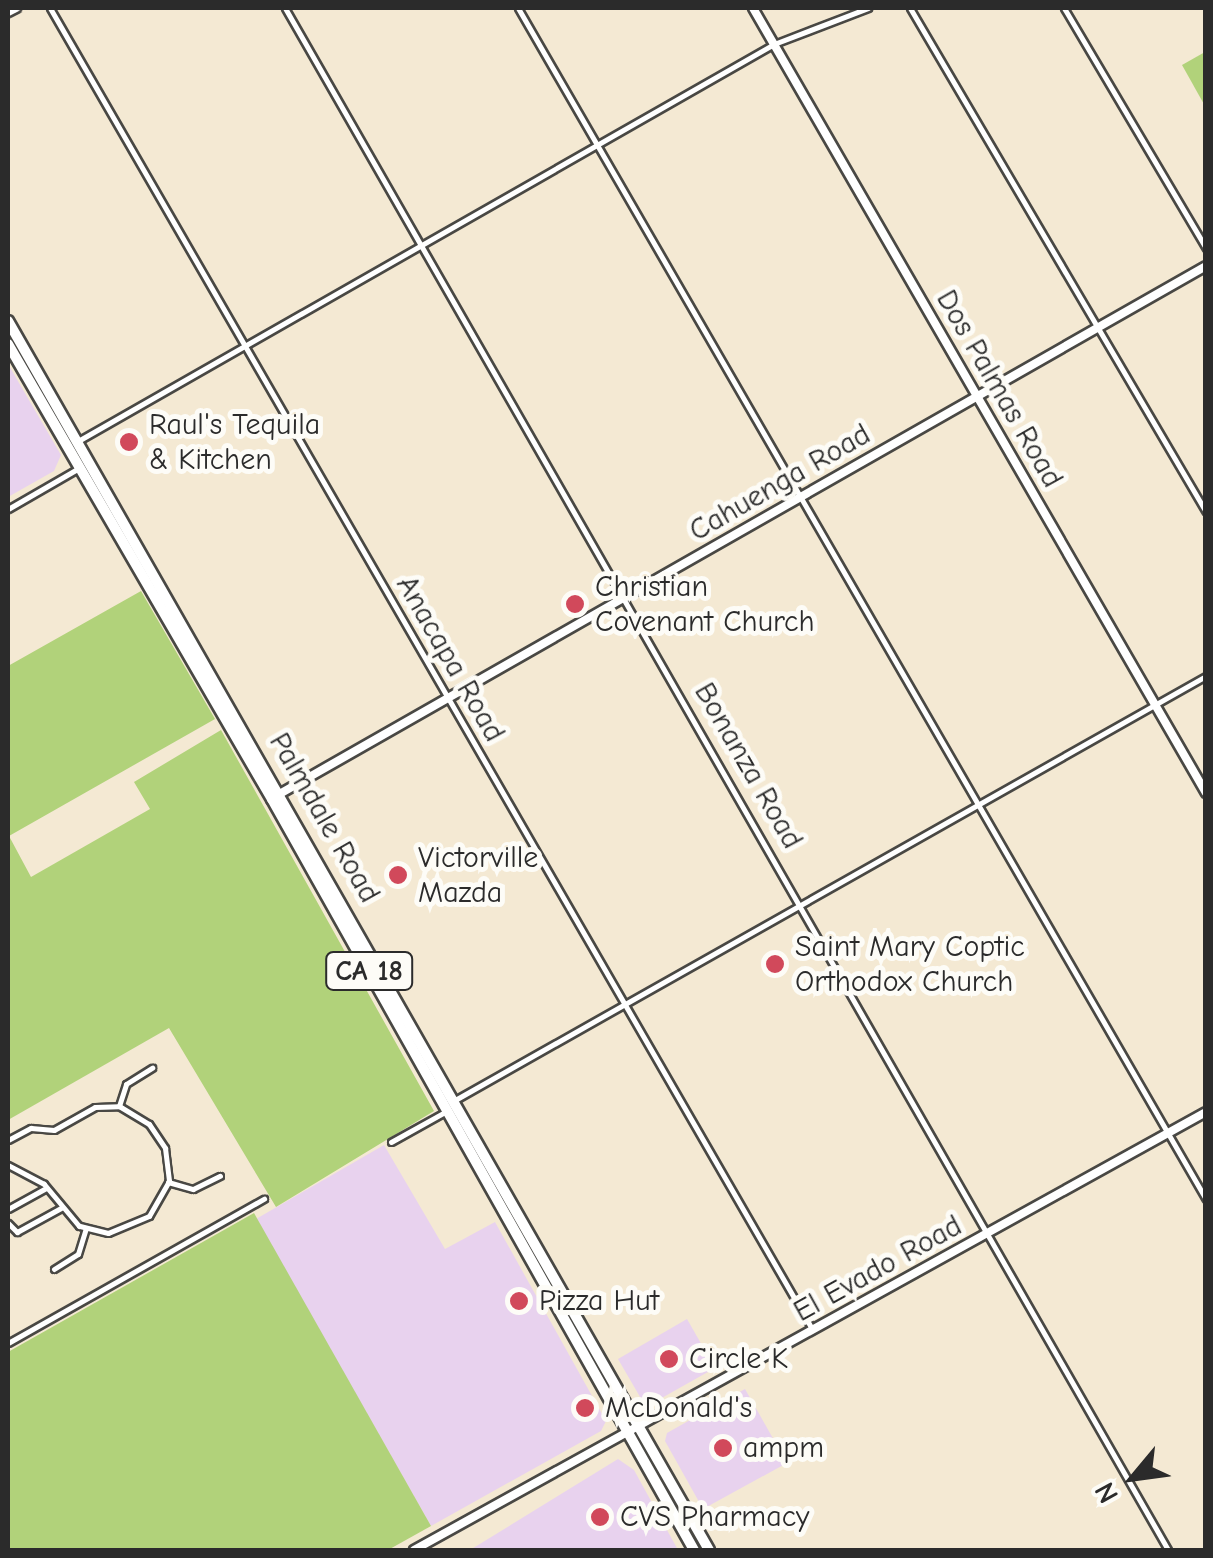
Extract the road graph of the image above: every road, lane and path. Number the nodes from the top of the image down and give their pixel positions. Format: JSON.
{"nodes":[{"id":1,"x":16,"y":8,"type":"edge"},
{"id":2,"x":50,"y":8,"type":"edge"},
{"id":3,"x":285,"y":8,"type":"edge"},
{"id":4,"x":518,"y":8,"type":"edge"},
{"id":5,"x":753,"y":8,"type":"edge"},
{"id":6,"x":868,"y":8,"type":"edge"},
{"id":7,"x":910,"y":8,"type":"edge"},
{"id":8,"x":1064,"y":8,"type":"edge"},
{"id":9,"x":8,"y":12,"type":"edge"},
{"id":10,"x":774,"y":44,"type":"junction"},
{"id":11,"x":597,"y":145,"type":"junction"},
{"id":12,"x":421,"y":244,"type":"junction"},
{"id":13,"x":1206,"y":248,"type":"edge"},
{"id":14,"x":1206,"y":266,"type":"edge"},
{"id":15,"x":8,"y":321,"type":"edge"},
{"id":16,"x":1096,"y":327,"type":"junction"},
{"id":17,"x":8,"y":344,"type":"edge"},
{"id":18,"x":242,"y":346,"type":"junction"},
{"id":19,"x":977,"y":396,"type":"junction"},
{"id":20,"x":73,"y":444,"type":"junction"},
{"id":21,"x":85,"y":464,"type":"junction"},
{"id":22,"x":800,"y":498,"type":"junction"},
{"id":23,"x":8,"y":509,"type":"edge"},
{"id":24,"x":1206,"y":512,"type":"edge"},
{"id":25,"x":624,"y":598,"type":"junction"},
{"id":26,"x":1206,"y":676,"type":"edge"},
{"id":27,"x":447,"y":698,"type":"junction"},
{"id":28,"x":1155,"y":704,"type":"junction"},
{"id":29,"x":1206,"y":793,"type":"edge"},
{"id":30,"x":277,"y":796,"type":"junction"},
{"id":31,"x":979,"y":800,"type":"junction"},
{"id":32,"x":801,"y":902,"type":"junction"},
{"id":33,"x":622,"y":1004,"type":"junction"},
{"id":34,"x":152,"y":1068,"type":"dead end"},
{"id":35,"x":451,"y":1105,"type":"junction"},
{"id":36,"x":119,"y":1106,"type":"junction"},
{"id":37,"x":1206,"y":1112,"type":"edge"},
{"id":38,"x":1168,"y":1132,"type":"junction"},
{"id":39,"x":8,"y":1140,"type":"edge"},
{"id":40,"x":391,"y":1142,"type":"dead end"},
{"id":41,"x":8,"y":1165,"type":"edge"},
{"id":42,"x":220,"y":1176,"type":"dead end"},
{"id":43,"x":168,"y":1182,"type":"junction"},
{"id":44,"x":46,"y":1188,"type":"junction"},
{"id":45,"x":264,"y":1199,"type":"dead end"},
{"id":46,"x":1206,"y":1199,"type":"edge"},
{"id":47,"x":61,"y":1208,"type":"junction"},
{"id":48,"x":8,"y":1209,"type":"edge"},
{"id":49,"x":8,"y":1223,"type":"edge"},
{"id":50,"x":86,"y":1228,"type":"junction"},
{"id":51,"x":991,"y":1232,"type":"junction"},
{"id":52,"x":54,"y":1269,"type":"dead end"},
{"id":53,"x":814,"y":1332,"type":"junction"},
{"id":54,"x":8,"y":1342,"type":"edge"},
{"id":55,"x":641,"y":1428,"type":"junction"},
{"id":56,"x":629,"y":1435,"type":"junction"},
{"id":57,"x":414,"y":1550,"type":"edge"},
{"id":58,"x":697,"y":1550,"type":"edge"},
{"id":59,"x":709,"y":1550,"type":"edge"},
{"id":60,"x":1168,"y":1550,"type":"edge"}],
"edges":[{"from":1,"to":9,"type":"street"},
{"from":2,"to":18,"type":"street","name":"Anacapa Road"},
{"from":3,"to":12,"type":"street","name":"Bonanza Road"},
{"from":4,"to":11,"type":"street"},
{"from":5,"to":10,"type":"street","name":"Dos Palmas Road"},
{"from":6,"to":10,"type":"street"},
{"from":7,"to":16,"type":"street"},
{"from":8,"to":13,"type":"street"},
{"from":10,"to":11,"type":"street"},
{"from":10,"to":19,"type":"street","name":"Dos Palmas Road"},
{"from":11,"to":12,"type":"street"},
{"from":11,"to":22,"type":"street"},
{"from":12,"to":18,"type":"street"},
{"from":12,"to":25,"type":"street","name":"Bonanza Road"},
{"from":14,"to":16,"type":"street","name":"Cahuenga Road"},
{"from":15,"to":20,"type":"highway","name":"Palmdale Road","number":"CA 18"},
{"from":16,"to":19,"type":"street","name":"Cahuenga Road"},
{"from":16,"to":24,"type":"street"},
{"from":17,"to":20,"type":"highway","name":"Palmdale Road","number":"CA 18"},
{"from":18,"to":20,"type":"street"},
{"from":18,"to":27,"type":"street","name":"Anacapa Road"},
{"from":19,"to":22,"type":"street","name":"Cahuenga Road"},
{"from":19,"to":28,"type":"street","name":"Dos Palmas Road"},
{"from":20,"to":21,"type":"highway","name":"Palmdale Road","number":"CA 18"},
{"from":21,"to":23,"type":"street"},
{"from":21,"to":30,"type":"highway","name":"Palmdale Road","number":"CA 18"},
{"from":22,"to":25,"type":"street","name":"Cahuenga Road"},
{"from":22,"to":31,"type":"street"},
{"from":25,"to":27,"type":"street","name":"Cahuenga Road"},
{"from":25,"to":32,"type":"street","name":"Bonanza Road"},
{"from":26,"to":28,"type":"street"},
{"from":27,"to":30,"type":"street","name":"Cahuenga Road"},
{"from":27,"to":33,"type":"street","name":"Anacapa Road"},
{"from":28,"to":29,"type":"street","name":"Dos Palmas Road"},
{"from":28,"to":31,"type":"street"},
{"from":30,"to":35,"type":"highway","name":"Palmdale Road","number":"CA 18"},
{"from":31,"to":32,"type":"street"},
{"from":31,"to":38,"type":"street"},
{"from":32,"to":33,"type":"street"},
{"from":32,"to":51,"type":"street","name":"Bonanza Road"},
{"from":33,"to":35,"type":"street"},
{"from":33,"to":53,"type":"street","name":"Anacapa Road"},
{"from":34,"to":36,"type":"street"},
{"from":35,"to":40,"type":"street"},
{"from":35,"to":55,"type":"highway","name":"Palmdale Road","number":"CA 18"},
{"from":35,"to":56,"type":"highway","name":"Palmdale Road","number":"CA 18"},
{"from":36,"to":39,"type":"street"},
{"from":36,"to":43,"type":"street"},
{"from":37,"to":38,"type":"street","name":"El Evado Road"},
{"from":38,"to":46,"type":"street"},
{"from":38,"to":51,"type":"street","name":"El Evado Road"},
{"from":41,"to":44,"type":"street"},
{"from":42,"to":43,"type":"street"},
{"from":43,"to":50,"type":"street"},
{"from":44,"to":47,"type":"street"},
{"from":44,"to":48,"type":"street"},
{"from":45,"to":54,"type":"street"},
{"from":47,"to":49,"type":"street"},
{"from":47,"to":50,"type":"street"},
{"from":50,"to":52,"type":"street"},
{"from":51,"to":53,"type":"street","name":"El Evado Road"},
{"from":51,"to":60,"type":"street","name":"Bonanza Road"},
{"from":53,"to":55,"type":"street","name":"El Evado Road"},
{"from":55,"to":56,"type":"street","name":"El Evado Road"},
{"from":55,"to":59,"type":"highway","name":"Palmdale Road","number":"CA 18"},
{"from":56,"to":57,"type":"street","name":"El Evado Road"},
{"from":56,"to":58,"type":"highway","name":"Palmdale Road","number":"CA 18"}]}
